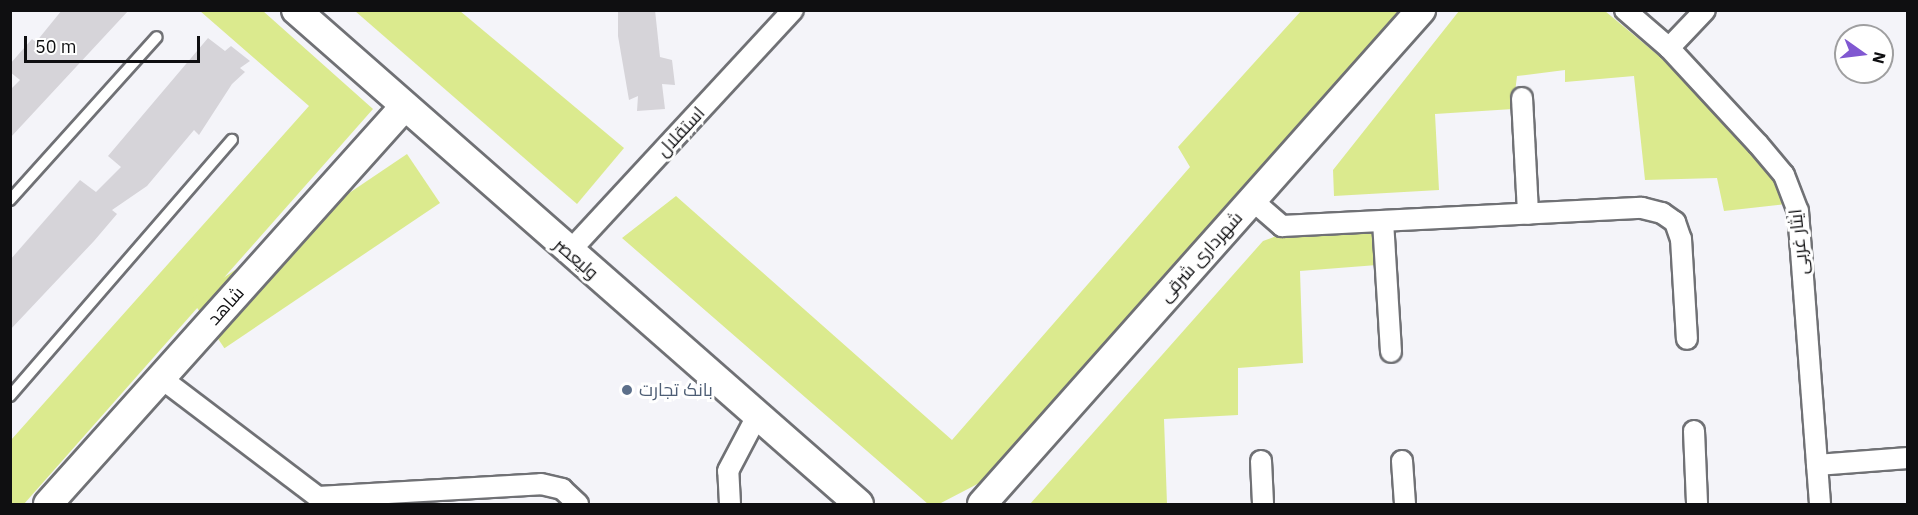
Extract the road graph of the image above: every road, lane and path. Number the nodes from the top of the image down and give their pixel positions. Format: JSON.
{"nodes":[{"id":1,"x":296,"y":10,"type":"edge"},
{"id":2,"x":793,"y":10,"type":"edge"},
{"id":3,"x":1421,"y":10,"type":"edge"},
{"id":4,"x":1625,"y":10,"type":"edge"},
{"id":5,"x":1705,"y":10,"type":"edge"},
{"id":6,"x":157,"y":37,"type":"dead end"},
{"id":7,"x":1669,"y":48,"type":"junction"},
{"id":8,"x":1522,"y":98,"type":"dead end"},
{"id":9,"x":404,"y":107,"type":"junction"},
{"id":10,"x":232,"y":140,"type":"dead end"},
{"id":11,"x":10,"y":200,"type":"edge"},
{"id":12,"x":1252,"y":200,"type":"junction"},
{"id":13,"x":1528,"y":214,"type":"junction"},
{"id":14,"x":1383,"y":221,"type":"junction"},
{"id":15,"x":568,"y":253,"type":"junction"},
{"id":16,"x":1687,"y":339,"type":"dead end"},
{"id":17,"x":1391,"y":352,"type":"dead end"},
{"id":18,"x":161,"y":378,"type":"junction"},
{"id":19,"x":10,"y":396,"type":"edge"},
{"id":20,"x":757,"y":416,"type":"junction"},
{"id":21,"x":1694,"y":431,"type":"dead end"},
{"id":22,"x":1908,"y":458,"type":"edge"},
{"id":23,"x":1261,"y":461,"type":"dead end"},
{"id":24,"x":1402,"y":461,"type":"dead end"},
{"id":25,"x":1817,"y":465,"type":"junction"},
{"id":26,"x":318,"y":501,"type":"edge"},
{"id":27,"x":48,"y":504,"type":"edge"},
{"id":28,"x":578,"y":504,"type":"edge"},
{"id":29,"x":730,"y":504,"type":"edge"},
{"id":30,"x":859,"y":504,"type":"edge"},
{"id":31,"x":982,"y":504,"type":"edge"},
{"id":32,"x":1263,"y":504,"type":"edge"},
{"id":33,"x":1405,"y":504,"type":"edge"},
{"id":34,"x":1698,"y":504,"type":"edge"},
{"id":35,"x":1821,"y":504,"type":"edge"}],
"edges":[{"from":1,"to":9,"type":"main road","name":"ولیعصر"},
{"from":2,"to":15,"type":"street","name":"استقلال"},
{"from":3,"to":12,"type":"main road","name":"شهرداری شرقی"},
{"from":4,"to":7,"type":"street","name":"ایثار غربی"},
{"from":5,"to":7,"type":"street"},
{"from":6,"to":11,"type":"lane"},
{"from":7,"to":25,"type":"street","name":"ایثار غربی"},
{"from":8,"to":13,"type":"street"},
{"from":9,"to":15,"type":"main road","name":"ولیعصر"},
{"from":9,"to":18,"type":"main road","name":"شاهد"},
{"from":10,"to":19,"type":"lane"},
{"from":12,"to":14,"type":"street"},
{"from":12,"to":31,"type":"main road","name":"شهرداری شرقی"},
{"from":13,"to":14,"type":"street"},
{"from":13,"to":16,"type":"street"},
{"from":14,"to":17,"type":"street"},
{"from":15,"to":20,"type":"main road","name":"ولیعصر"},
{"from":18,"to":26,"type":"street"},
{"from":18,"to":27,"type":"main road","name":"شاهد"},
{"from":20,"to":29,"type":"street"},
{"from":20,"to":30,"type":"main road","name":"ولیعصر"},
{"from":21,"to":34,"type":"street"},
{"from":22,"to":25,"type":"street"},
{"from":23,"to":32,"type":"street"},
{"from":24,"to":33,"type":"street"},
{"from":25,"to":35,"type":"street","name":"ایثار غربی"},
{"from":26,"to":28,"type":"street"}]}
